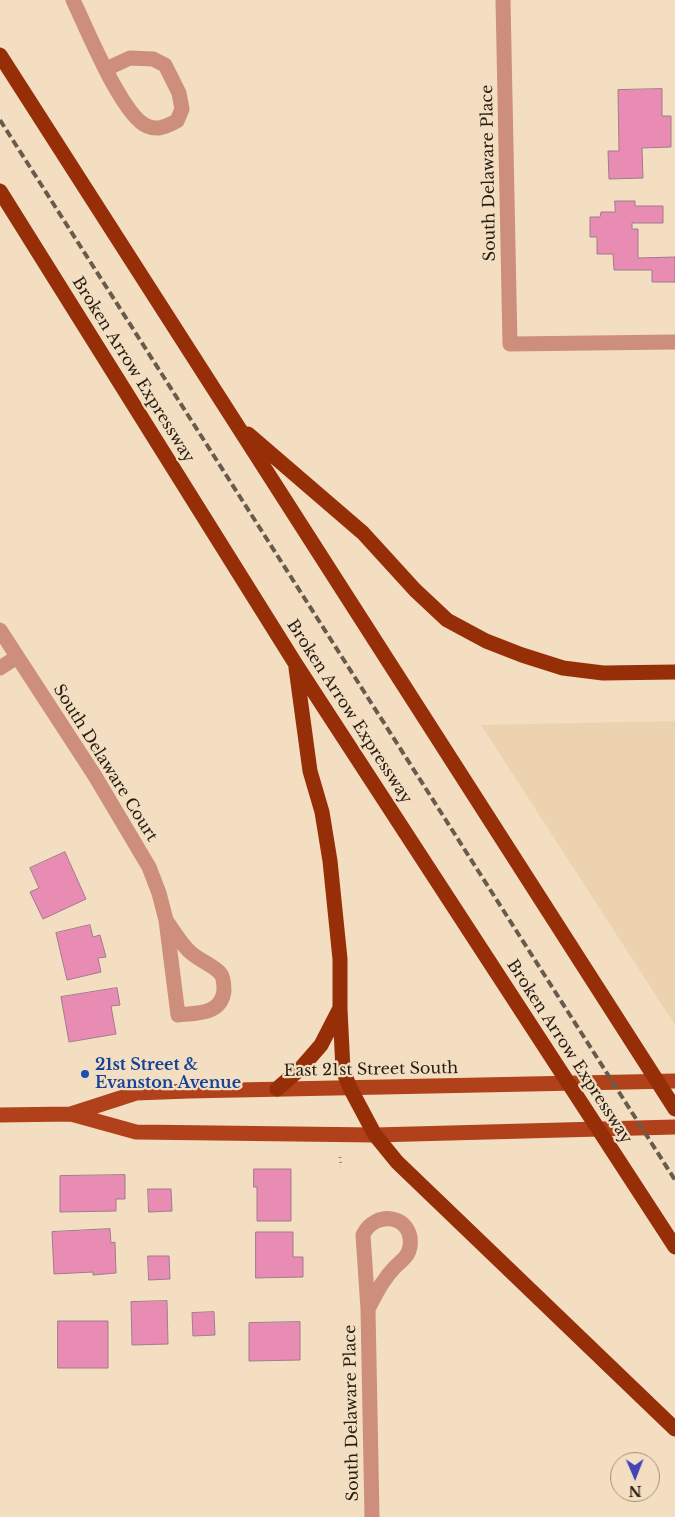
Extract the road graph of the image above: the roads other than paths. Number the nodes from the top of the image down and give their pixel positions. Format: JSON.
{"nodes":[{"id":1,"x":73,"y":0,"type":"edge"},
{"id":2,"x":504,"y":0,"type":"edge"},
{"id":3,"x":0,"y":55,"type":"edge"},
{"id":4,"x":106,"y":69,"type":"junction"},
{"id":5,"x":0,"y":192,"type":"edge"},
{"id":6,"x":675,"y":342,"type":"edge"},
{"id":7,"x":235,"y":423,"type":"junction"},
{"id":8,"x":0,"y":630,"type":"edge"},
{"id":9,"x":17,"y":657,"type":"junction"},
{"id":10,"x":295,"y":663,"type":"junction"},
{"id":11,"x":0,"y":668,"type":"edge"},
{"id":12,"x":675,"y":672,"type":"edge"},
{"id":13,"x":166,"y":920,"type":"junction"},
{"id":14,"x":340,"y":1009,"type":"junction"},
{"id":15,"x":675,"y":1081,"type":"edge"},
{"id":16,"x":350,"y":1088,"type":"junction"},
{"id":17,"x":277,"y":1089,"type":"junction"},
{"id":18,"x":675,"y":1109,"type":"edge"},
{"id":19,"x":71,"y":1114,"type":"junction"},
{"id":20,"x":0,"y":1116,"type":"edge"},
{"id":21,"x":675,"y":1126,"type":"edge"},
{"id":22,"x":375,"y":1135,"type":"junction"},
{"id":23,"x":675,"y":1247,"type":"edge"},
{"id":24,"x":368,"y":1309,"type":"junction"},
{"id":25,"x":675,"y":1429,"type":"edge"},
{"id":26,"x":372,"y":1517,"type":"edge"}],
"edges":[{"from":1,"to":4,"type":"street"},
{"from":2,"to":6,"type":"street","name":"South Delaware Place"},
{"from":3,"to":7,"type":"highway"},
{"from":4,"to":4,"type":"street"},
{"from":5,"to":10,"type":"highway","name":"Broken Arrow Expressway"},
{"from":7,"to":12,"type":"highway"},
{"from":7,"to":18,"type":"highway"},
{"from":8,"to":9,"type":"street","name":"South Delaware Court"},
{"from":9,"to":11,"type":"street"},
{"from":9,"to":13,"type":"street","name":"South Delaware Court"},
{"from":10,"to":14,"type":"highway"},
{"from":10,"to":23,"type":"highway","name":"Broken Arrow Expressway"},
{"from":13,"to":13,"type":"street","name":"South Delaware Court"},
{"from":14,"to":16,"type":"highway"},
{"from":14,"to":17,"type":"highway"},
{"from":15,"to":16,"type":"main road","name":"East 21st Street South"},
{"from":16,"to":17,"type":"main road","name":"East 21st Street South"},
{"from":16,"to":22,"type":"highway"},
{"from":17,"to":19,"type":"main road","name":"East 21st Street South"},
{"from":19,"to":20,"type":"main road","name":"East 21st Street South"},
{"from":19,"to":22,"type":"main road","name":"East 21st Street South"},
{"from":21,"to":22,"type":"main road","name":"East 21st Street South"},
{"from":22,"to":25,"type":"highway"},
{"from":24,"to":24,"type":"street","name":"South Delaware Place"},
{"from":24,"to":26,"type":"street","name":"South Delaware Place"}]}
